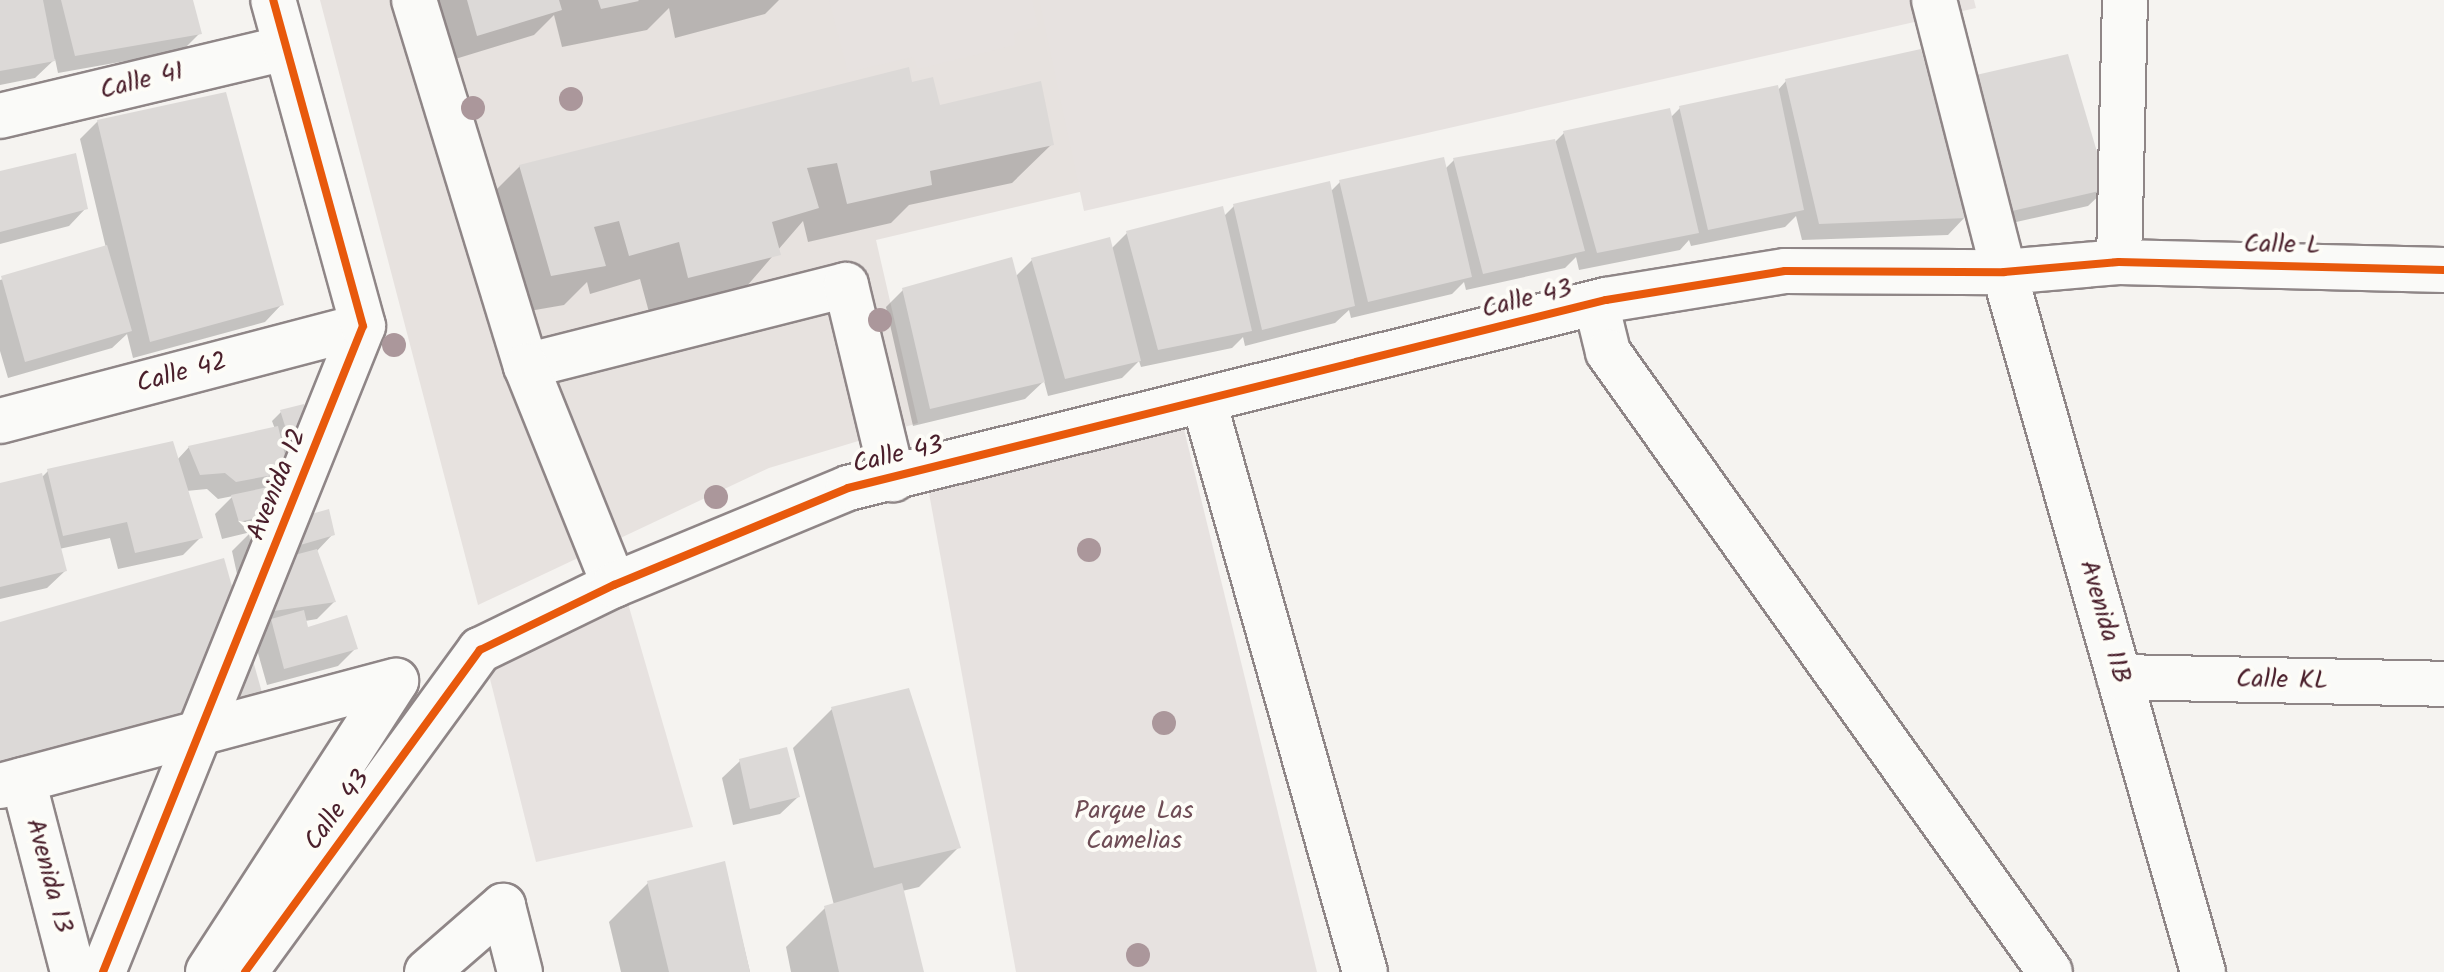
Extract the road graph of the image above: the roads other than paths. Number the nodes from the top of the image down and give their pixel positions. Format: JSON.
{"nodes":[{"id":1,"x":273,"y":0,"type":"edge"},
{"id":2,"x":414,"y":0,"type":"edge"},
{"id":3,"x":1934,"y":0,"type":"edge"},
{"id":4,"x":2125,"y":0,"type":"edge"},
{"id":5,"x":285,"y":48,"type":"junction"},
{"id":6,"x":0,"y":116,"type":"edge"},
{"id":7,"x":2119,"y":262,"type":"junction"},
{"id":8,"x":2444,"y":270,"type":"edge"},
{"id":9,"x":2004,"y":272,"type":"junction"},
{"id":10,"x":1596,"y":303,"type":"junction"},
{"id":11,"x":363,"y":326,"type":"junction"},
{"id":12,"x":526,"y":366,"type":"junction"},
{"id":13,"x":1204,"y":402,"type":"junction"},
{"id":14,"x":0,"y":421,"type":"edge"},
{"id":15,"x":893,"y":479,"type":"junction"},
{"id":16,"x":614,"y":585,"type":"junction"},
{"id":17,"x":2119,"y":677,"type":"junction"},
{"id":18,"x":2444,"y":684,"type":"edge"},
{"id":19,"x":12,"y":783,"type":"edge"},
{"id":20,"x":73,"y":972,"type":"edge"},
{"id":21,"x":103,"y":972,"type":"edge"},
{"id":22,"x":208,"y":972,"type":"edge"},
{"id":23,"x":245,"y":972,"type":"edge"},
{"id":24,"x":427,"y":972,"type":"edge"},
{"id":25,"x":520,"y":972,"type":"edge"},
{"id":26,"x":1365,"y":972,"type":"edge"},
{"id":27,"x":2050,"y":972,"type":"edge"},
{"id":28,"x":2203,"y":972,"type":"edge"}],
"edges":[{"from":1,"to":5,"type":"street"},
{"from":2,"to":12,"type":"street"},
{"from":3,"to":9,"type":"street","name":"Avenida 11B"},
{"from":4,"to":7,"type":"street"},
{"from":5,"to":6,"type":"street","name":"Calle 41"},
{"from":5,"to":11,"type":"street"},
{"from":7,"to":8,"type":"street","name":"Calle L"},
{"from":7,"to":9,"type":"street","name":"Calle 43"},
{"from":9,"to":10,"type":"street","name":"Calle 43"},
{"from":9,"to":17,"type":"street","name":"Avenida 11B"},
{"from":10,"to":13,"type":"street","name":"Calle 43"},
{"from":10,"to":27,"type":"street"},
{"from":11,"to":14,"type":"street","name":"Calle 42"},
{"from":11,"to":21,"type":"street","name":"Avenida 12"},
{"from":12,"to":15,"type":"street"},
{"from":12,"to":16,"type":"street"},
{"from":13,"to":15,"type":"street","name":"Calle 43"},
{"from":13,"to":26,"type":"street"},
{"from":15,"to":16,"type":"street","name":"Calle 43"},
{"from":16,"to":23,"type":"street","name":"Calle 43"},
{"from":17,"to":18,"type":"street","name":"Calle KL"},
{"from":17,"to":28,"type":"street","name":"Avenida 11B"},
{"from":19,"to":20,"type":"street","name":"Avenida 13"},
{"from":19,"to":22,"type":"street","name":"Calle 43"},
{"from":24,"to":25,"type":"street"}]}
